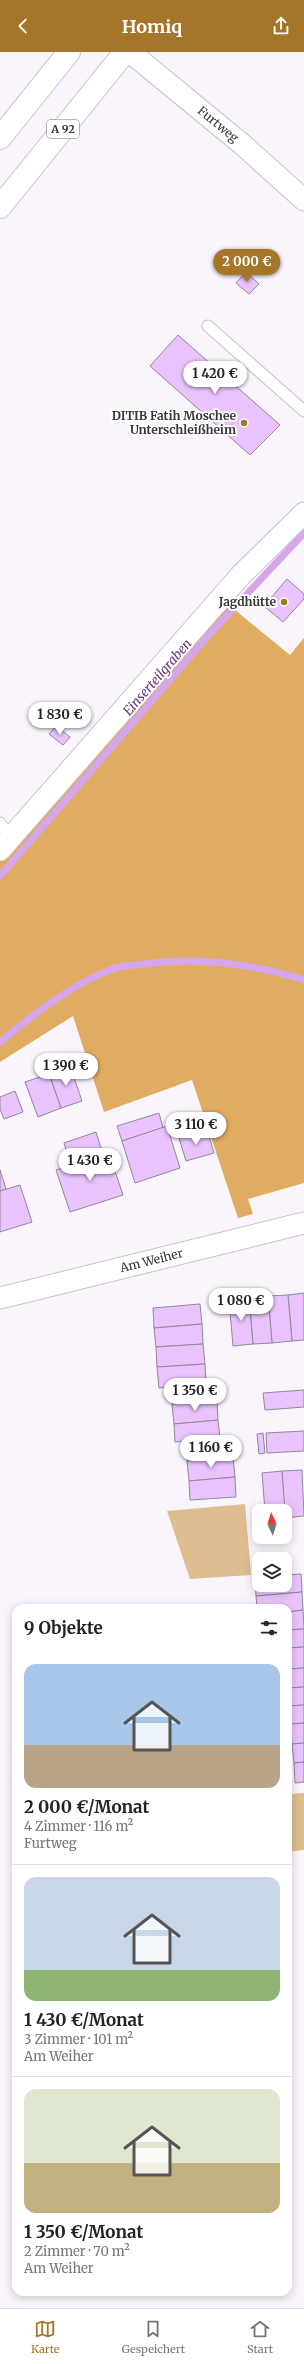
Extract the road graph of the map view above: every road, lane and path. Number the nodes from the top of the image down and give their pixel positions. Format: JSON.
{"nodes":[{"id":1,"x":69,"y":52,"type":"edge"},
{"id":2,"x":125,"y":52,"type":"edge"},
{"id":3,"x":130,"y":52,"type":"edge"},
{"id":4,"x":0,"y":138,"type":"edge"},
{"id":5,"x":304,"y":200,"type":"edge"},
{"id":6,"x":0,"y":207,"type":"edge"},
{"id":7,"x":208,"y":326,"type":"dead end"},
{"id":8,"x":304,"y":411,"type":"edge"},
{"id":9,"x":304,"y":513,"type":"edge"},
{"id":10,"x":4,"y":837,"type":"edge"},
{"id":11,"x":304,"y":1223,"type":"edge"},
{"id":12,"x":0,"y":1298,"type":"edge"}],
"edges":[{"from":1,"to":4,"type":"highway"},
{"from":2,"to":6,"type":"highway","number":"A 92"},
{"from":3,"to":5,"type":"street","name":"Furtweg"},
{"from":7,"to":8,"type":"lane"},
{"from":9,"to":10,"type":"street"},
{"from":11,"to":12,"type":"street","name":"Am Weiher"}]}
